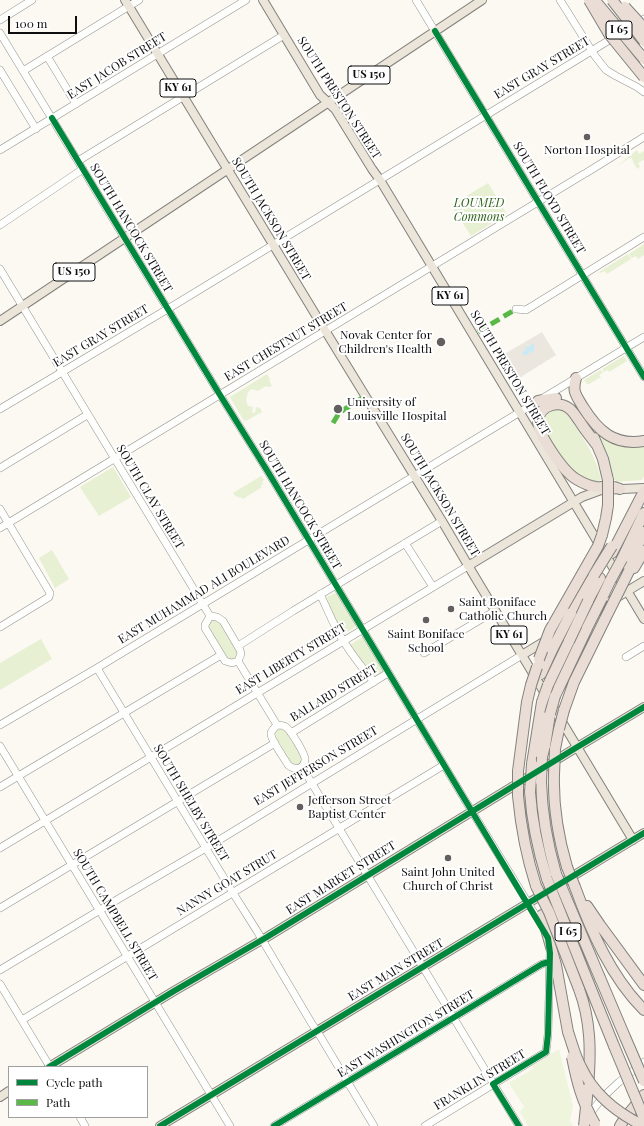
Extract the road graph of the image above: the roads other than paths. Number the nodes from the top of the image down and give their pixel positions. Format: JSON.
{"nodes":[{"id":1,"x":139,"y":0,"type":"edge"},
{"id":2,"x":246,"y":0,"type":"edge"},
{"id":3,"x":416,"y":0,"type":"edge"},
{"id":4,"x":482,"y":0,"type":"edge"},
{"id":5,"x":560,"y":0,"type":"edge"},
{"id":6,"x":589,"y":0,"type":"edge"},
{"id":7,"x":595,"y":0,"type":"edge"},
{"id":8,"x":612,"y":0,"type":"edge"},
{"id":9,"x":619,"y":0,"type":"edge"},
{"id":10,"x":29,"y":1,"type":"edge"},
{"id":11,"x":266,"y":1,"type":"edge"},
{"id":12,"x":126,"y":3,"type":"edge"},
{"id":13,"x":644,"y":19,"type":"edge"},
{"id":14,"x":0,"y":20,"type":"edge"},
{"id":15,"x":644,"y":28,"type":"edge"},
{"id":16,"x":435,"y":31,"type":"junction"},
{"id":17,"x":0,"y":33,"type":"edge"},
{"id":18,"x":284,"y":35,"type":"junction"},
{"id":19,"x":644,"y":41,"type":"edge"},
{"id":20,"x":592,"y":51,"type":"junction"},
{"id":21,"x":157,"y":54,"type":"junction"},
{"id":22,"x":47,"y":56,"type":"junction"},
{"id":23,"x":644,"y":59,"type":"edge"},
{"id":24,"x":0,"y":70,"type":"edge"},
{"id":25,"x":23,"y":71,"type":"junction"},
{"id":26,"x":644,"y":77,"type":"edge"},
{"id":27,"x":644,"y":92,"type":"edge"},
{"id":28,"x":183,"y":97,"type":"junction"},
{"id":29,"x":328,"y":102,"type":"junction"},
{"id":30,"x":76,"y":104,"type":"junction"},
{"id":31,"x":486,"y":115,"type":"junction"},
{"id":32,"x":52,"y":118,"type":"junction"},
{"id":33,"x":36,"y":129,"type":"junction"},
{"id":34,"x":644,"y":138,"type":"edge"},
{"id":35,"x":0,"y":150,"type":"edge"},
{"id":36,"x":78,"y":161,"type":"junction"},
{"id":37,"x":83,"y":169,"type":"junction"},
{"id":38,"x":227,"y":169,"type":"junction"},
{"id":39,"x":380,"y":180,"type":"junction"},
{"id":40,"x":538,"y":202,"type":"junction"},
{"id":41,"x":0,"y":225,"type":"edge"},
{"id":42,"x":644,"y":237,"type":"edge"},
{"id":43,"x":124,"y":238,"type":"junction"},
{"id":44,"x":273,"y":245,"type":"junction"},
{"id":45,"x":432,"y":266,"type":"junction"},
{"id":46,"x":0,"y":269,"type":"edge"},
{"id":47,"x":582,"y":275,"type":"junction"},
{"id":48,"x":22,"y":306,"type":"junction"},
{"id":49,"x":168,"y":309,"type":"junction"},
{"id":50,"x":516,"y":309,"type":"dead end"},
{"id":51,"x":0,"y":321,"type":"edge"},
{"id":52,"x":326,"y":331,"type":"junction"},
{"id":53,"x":644,"y":337,"type":"edge"},
{"id":54,"x":626,"y":348,"type":"junction"},
{"id":55,"x":62,"y":372,"type":"junction"},
{"id":56,"x":644,"y":377,"type":"edge"},
{"id":57,"x":576,"y":378,"type":"junction"},
{"id":58,"x":220,"y":395,"type":"junction"},
{"id":59,"x":552,"y":399,"type":"junction"},
{"id":60,"x":538,"y":401,"type":"junction"},
{"id":61,"x":0,"y":409,"type":"edge"},
{"id":62,"x":520,"y":412,"type":"junction"},
{"id":63,"x":87,"y":415,"type":"junction"},
{"id":64,"x":536,"y":439,"type":"junction"},
{"id":65,"x":644,"y":440,"type":"edge"},
{"id":66,"x":596,"y":444,"type":"junction"},
{"id":67,"x":115,"y":458,"type":"junction"},
{"id":68,"x":0,"y":468,"type":"edge"},
{"id":69,"x":414,"y":476,"type":"junction"},
{"id":70,"x":620,"y":489,"type":"junction"},
{"id":71,"x":643,"y":493,"type":"edge"},
{"id":72,"x":574,"y":502,"type":"junction"},
{"id":73,"x":0,"y":508,"type":"edge"},
{"id":74,"x":644,"y":513,"type":"edge"},
{"id":75,"x":442,"y":521,"type":"junction"},
{"id":76,"x":8,"y":522,"type":"junction"},
{"id":77,"x":0,"y":528,"type":"edge"},
{"id":78,"x":644,"y":532,"type":"edge"},
{"id":79,"x":308,"y":540,"type":"junction"},
{"id":80,"x":405,"y":543,"type":"junction"},
{"id":81,"x":644,"y":551,"type":"edge"},
{"id":82,"x":468,"y":566,"type":"junction"},
{"id":83,"x":629,"y":571,"type":"junction"},
{"id":84,"x":597,"y":577,"type":"junction"},
{"id":85,"x":644,"y":581,"type":"edge"},
{"id":86,"x":335,"y":585,"type":"junction"},
{"id":87,"x":433,"y":587,"type":"junction"},
{"id":88,"x":627,"y":592,"type":"junction"},
{"id":89,"x":320,"y":594,"type":"junction"},
{"id":90,"x":202,"y":604,"type":"junction"},
{"id":91,"x":495,"y":611,"type":"junction"},
{"id":92,"x":210,"y":616,"type":"junction"},
{"id":93,"x":644,"y":619,"type":"edge"},
{"id":94,"x":0,"y":627,"type":"edge"},
{"id":95,"x":362,"y":630,"type":"junction"},
{"id":96,"x":343,"y":641,"type":"junction"},
{"id":97,"x":238,"y":646,"type":"junction"},
{"id":98,"x":644,"y":646,"type":"edge"},
{"id":99,"x":424,"y":653,"type":"dead end"},
{"id":100,"x":221,"y":655,"type":"junction"},
{"id":101,"x":522,"y":655,"type":"junction"},
{"id":102,"x":626,"y":657,"type":"dead end"},
{"id":103,"x":238,"y":661,"type":"junction"},
{"id":104,"x":539,"y":667,"type":"junction"},
{"id":105,"x":97,"y":668,"type":"junction"},
{"id":106,"x":388,"y":673,"type":"junction"},
{"id":107,"x":374,"y":682,"type":"junction"},
{"id":108,"x":258,"y":693,"type":"junction"},
{"id":109,"x":644,"y":707,"type":"edge"},
{"id":110,"x":125,"y":713,"type":"junction"},
{"id":111,"x":416,"y":719,"type":"junction"},
{"id":112,"x":0,"y":725,"type":"edge"},
{"id":113,"x":277,"y":725,"type":"junction"},
{"id":114,"x":291,"y":733,"type":"junction"},
{"id":115,"x":275,"y":742,"type":"junction"},
{"id":116,"x":0,"y":746,"type":"edge"},
{"id":117,"x":577,"y":747,"type":"junction"},
{"id":118,"x":151,"y":758,"type":"junction"},
{"id":119,"x":444,"y":765,"type":"junction"},
{"id":120,"x":302,"y":767,"type":"junction"},
{"id":121,"x":19,"y":776,"type":"junction"},
{"id":122,"x":311,"y":783,"type":"junction"},
{"id":123,"x":0,"y":787,"type":"edge"},
{"id":124,"x":177,"y":801,"type":"junction"},
{"id":125,"x":472,"y":812,"type":"junction"},
{"id":126,"x":45,"y":821,"type":"junction"},
{"id":127,"x":339,"y":829,"type":"junction"},
{"id":128,"x":644,"y":833,"type":"edge"},
{"id":129,"x":633,"y":840,"type":"junction"},
{"id":130,"x":0,"y":848,"type":"edge"},
{"id":131,"x":206,"y":848,"type":"junction"},
{"id":132,"x":72,"y":864,"type":"junction"},
{"id":133,"x":367,"y":875,"type":"junction"},
{"id":134,"x":536,"y":886,"type":"junction"},
{"id":135,"x":575,"y":888,"type":"junction"},
{"id":136,"x":233,"y":893,"type":"junction"},
{"id":137,"x":527,"y":904,"type":"junction"},
{"id":138,"x":0,"y":908,"type":"edge"},
{"id":139,"x":100,"y":910,"type":"junction"},
{"id":140,"x":262,"y":939,"type":"junction"},
{"id":141,"x":128,"y":956,"type":"junction"},
{"id":142,"x":549,"y":962,"type":"junction"},
{"id":143,"x":423,"y":967,"type":"junction"},
{"id":144,"x":0,"y":970,"type":"edge"},
{"id":145,"x":0,"y":984,"type":"edge"},
{"id":146,"x":644,"y":985,"type":"edge"},
{"id":147,"x":156,"y":1002,"type":"junction"},
{"id":148,"x":644,"y":1010,"type":"edge"},
{"id":149,"x":453,"y":1018,"type":"junction"},
{"id":150,"x":22,"y":1020,"type":"junction"},
{"id":151,"x":317,"y":1031,"type":"junction"},
{"id":152,"x":568,"y":1032,"type":"junction"},
{"id":153,"x":546,"y":1052,"type":"joint"},
{"id":154,"x":644,"y":1062,"type":"edge"},
{"id":155,"x":49,"y":1066,"type":"edge"},
{"id":156,"x":52,"y":1066,"type":"edge"},
{"id":157,"x":644,"y":1081,"type":"edge"},
{"id":158,"x":348,"y":1082,"type":"junction"},
{"id":159,"x":493,"y":1084,"type":"junction"},
{"id":160,"x":211,"y":1095,"type":"junction"},
{"id":161,"x":644,"y":1095,"type":"edge"},
{"id":162,"x":644,"y":1113,"type":"edge"},
{"id":163,"x":644,"y":1118,"type":"edge"},
{"id":164,"x":160,"y":1126,"type":"edge"},
{"id":165,"x":230,"y":1126,"type":"edge"},
{"id":166,"x":274,"y":1126,"type":"edge"},
{"id":167,"x":374,"y":1126,"type":"edge"},
{"id":168,"x":425,"y":1126,"type":"edge"},
{"id":169,"x":519,"y":1126,"type":"edge"},
{"id":170,"x":583,"y":1126,"type":"edge"},
{"id":171,"x":597,"y":1126,"type":"edge"},
{"id":172,"x":620,"y":1126,"type":"edge"},
{"id":173,"x":636,"y":1126,"type":"edge"},
{"id":174,"x":644,"y":1126,"type":"edge"}],
"edges":[{"from":1,"to":12,"type":"street"},
{"from":2,"to":21,"type":"street","name":"EAST JACOB STREET"},
{"from":3,"to":16,"type":"street","name":"SOUTH FLOYD STREET"},
{"from":4,"to":16,"type":"main road","number":"US 150"},
{"from":5,"to":20,"type":"street"},
{"from":6,"to":26,"type":"highway","bridge":true},
{"from":7,"to":23,"type":"highway","number":"I 65","bridge":true},
{"from":8,"to":19,"type":"highway","number":"I 65","bridge":true},
{"from":9,"to":15,"type":"highway","bridge":true},
{"from":10,"to":14,"type":"street"},
{"from":11,"to":18,"type":"main road","name":"SOUTH PRESTON STREET","number":"KY 61"},
{"from":12,"to":21,"type":"main road","name":"SOUTH JACKSON STREET","number":"KY 61"},
{"from":12,"to":22,"type":"street"},
{"from":13,"to":20,"type":"street","name":"EAST GRAY STREET"},
{"from":16,"to":29,"type":"main road","number":"US 150"},
{"from":16,"to":31,"type":"street","name":"SOUTH FLOYD STREET"},
{"from":17,"to":25,"type":"street","name":"SOUTH HANCOCK STREET"},
{"from":18,"to":28,"type":"street"},
{"from":18,"to":29,"type":"main road","name":"SOUTH PRESTON STREET","number":"KY 61"},
{"from":20,"to":27,"type":"street"},
{"from":20,"to":31,"type":"street","name":"EAST GRAY STREET"},
{"from":21,"to":28,"type":"main road","name":"SOUTH JACKSON STREET","number":"KY 61"},
{"from":21,"to":30,"type":"street","name":"EAST JACOB STREET"},
{"from":22,"to":25,"type":"street"},
{"from":22,"to":30,"type":"street"},
{"from":24,"to":33,"type":"street"},
{"from":25,"to":32,"type":"street","name":"SOUTH HANCOCK STREET"},
{"from":28,"to":36,"type":"street"},
{"from":28,"to":38,"type":"main road","name":"SOUTH JACKSON STREET","number":"KY 61"},
{"from":29,"to":38,"type":"main road","number":"US 150"},
{"from":29,"to":39,"type":"main road","name":"SOUTH PRESTON STREET","number":"KY 61"},
{"from":30,"to":32,"type":"street","name":"EAST JACOB STREET"},
{"from":31,"to":39,"type":"street","name":"EAST GRAY STREET"},
{"from":31,"to":40,"type":"street","name":"SOUTH FLOYD STREET"},
{"from":32,"to":33,"type":"street","name":"EAST JACOB STREET"},
{"from":32,"to":36,"type":"street","name":"SOUTH HANCOCK STREET"},
{"from":33,"to":35,"type":"street","name":"EAST JACOB STREET"},
{"from":34,"to":40,"type":"street","name":"EAST CHESTNUT STREET"},
{"from":36,"to":37,"type":"street","name":"SOUTH HANCOCK STREET"},
{"from":37,"to":41,"type":"street"},
{"from":37,"to":43,"type":"street","name":"SOUTH HANCOCK STREET"},
{"from":38,"to":43,"type":"main road","number":"US 150"},
{"from":38,"to":44,"type":"main road","name":"SOUTH JACKSON STREET","number":"KY 61"},
{"from":39,"to":44,"type":"street","name":"EAST GRAY STREET"},
{"from":39,"to":45,"type":"main road","name":"SOUTH PRESTON STREET","number":"KY 61"},
{"from":40,"to":45,"type":"street","name":"EAST CHESTNUT STREET"},
{"from":40,"to":47,"type":"street","name":"SOUTH FLOYD STREET"},
{"from":42,"to":47,"type":"street"},
{"from":43,"to":48,"type":"main road","number":"US 150"},
{"from":43,"to":49,"type":"street","name":"SOUTH HANCOCK STREET"},
{"from":44,"to":49,"type":"street","name":"EAST GRAY STREET"},
{"from":44,"to":52,"type":"main road","name":"SOUTH JACKSON STREET","number":"KY 61"},
{"from":45,"to":52,"type":"street","name":"EAST CHESTNUT STREET"},
{"from":45,"to":62,"type":"main road","name":"SOUTH PRESTON STREET","number":"KY 61"},
{"from":46,"to":48,"type":"street","name":"SOUTH CLAY STREET"},
{"from":47,"to":50,"type":"street"},
{"from":47,"to":54,"type":"street","name":"SOUTH FLOYD STREET"},
{"from":48,"to":51,"type":"main road","number":"US 150"},
{"from":48,"to":55,"type":"street","name":"SOUTH CLAY STREET"},
{"from":49,"to":55,"type":"street","name":"EAST GRAY STREET"},
{"from":49,"to":58,"type":"street","name":"SOUTH HANCOCK STREET"},
{"from":52,"to":58,"type":"street","name":"EAST CHESTNUT STREET"},
{"from":52,"to":69,"type":"main road","name":"SOUTH JACKSON STREET","number":"KY 61"},
{"from":53,"to":54,"type":"street","name":"EAST MUHAMMAD ALI BOULEVARD"},
{"from":54,"to":56,"type":"street","name":"SOUTH FLOYD STREET"},
{"from":54,"to":57,"type":"street","name":"EAST MUHAMMAD ALI BOULEVARD"},
{"from":55,"to":61,"type":"street","name":"EAST GRAY STREET"},
{"from":55,"to":63,"type":"street","name":"SOUTH CLAY STREET"},
{"from":57,"to":60,"type":"street","name":"EAST MUHAMMAD ALI BOULEVARD"},
{"from":57,"to":65,"type":"highway"},
{"from":58,"to":67,"type":"street","name":"EAST CHESTNUT STREET"},
{"from":58,"to":79,"type":"street","name":"SOUTH HANCOCK STREET"},
{"from":59,"to":60,"type":"highway"},
{"from":59,"to":64,"type":"highway"},
{"from":59,"to":66,"type":"highway"},
{"from":60,"to":62,"type":"street","name":"EAST MUHAMMAD ALI BOULEVARD"},
{"from":62,"to":64,"type":"main road","name":"SOUTH PRESTON STREET","number":"KY 61"},
{"from":62,"to":69,"type":"street","name":"EAST MUHAMMAD ALI BOULEVARD"},
{"from":63,"to":67,"type":"street","name":"SOUTH CLAY STREET"},
{"from":63,"to":68,"type":"street"},
{"from":64,"to":72,"type":"main road","name":"SOUTH PRESTON STREET","number":"KY 61"},
{"from":66,"to":70,"type":"highway"},
{"from":66,"to":104,"type":"highway","bridge":true},
{"from":67,"to":76,"type":"street","name":"EAST CHESTNUT STREET"},
{"from":67,"to":90,"type":"street","name":"SOUTH CLAY STREET"},
{"from":69,"to":75,"type":"main road","name":"SOUTH JACKSON STREET","number":"KY 61"},
{"from":69,"to":79,"type":"street","name":"EAST MUHAMMAD ALI BOULEVARD"},
{"from":70,"to":71,"type":"main road","name":"EAST LIBERTY STREET"},
{"from":70,"to":72,"type":"main road","name":"EAST LIBERTY STREET"},
{"from":71,"to":84,"type":"highway","number":"I 65"},
{"from":72,"to":82,"type":"main road","name":"EAST LIBERTY STREET"},
{"from":72,"to":88,"type":"main road","name":"SOUTH PRESTON STREET","number":"KY 61"},
{"from":73,"to":76,"type":"street"},
{"from":74,"to":157,"type":"highway","number":"I 65","bridge":true},
{"from":75,"to":80,"type":"street"},
{"from":75,"to":82,"type":"main road","name":"SOUTH JACKSON STREET","number":"KY 61"},
{"from":76,"to":77,"type":"street","name":"EAST CHESTNUT STREET"},
{"from":76,"to":94,"type":"street"},
{"from":78,"to":83,"type":"highway"},
{"from":79,"to":86,"type":"street","name":"SOUTH HANCOCK STREET"},
{"from":79,"to":90,"type":"street","name":"EAST MUHAMMAD ALI BOULEVARD"},
{"from":80,"to":86,"type":"street"},
{"from":80,"to":87,"type":"street"},
{"from":81,"to":83,"type":"highway"},
{"from":82,"to":87,"type":"street","name":"EAST LIBERTY STREET"},
{"from":82,"to":91,"type":"main road","name":"SOUTH JACKSON STREET","number":"KY 61"},
{"from":83,"to":135,"type":"highway","bridge":true},
{"from":84,"to":104,"type":"highway","bridge":true},
{"from":84,"to":163,"type":"highway","number":"I 65","bridge":true},
{"from":85,"to":88,"type":"main road","name":"EAST JEFFERSON STREET"},
{"from":86,"to":89,"type":"street"},
{"from":86,"to":95,"type":"street","name":"SOUTH HANCOCK STREET"},
{"from":87,"to":95,"type":"street","name":"EAST LIBERTY STREET"},
{"from":88,"to":93,"type":"main road","name":"SOUTH PRESTON STREET","number":"KY 61"},
{"from":88,"to":101,"type":"main road","name":"EAST JEFFERSON STREET"},
{"from":89,"to":96,"type":"street"},
{"from":89,"to":97,"type":"street"},
{"from":90,"to":92,"type":"street","name":"SOUTH CLAY STREET"},
{"from":90,"to":105,"type":"street","name":"EAST MUHAMMAD ALI BOULEVARD"},
{"from":91,"to":99,"type":"street"},
{"from":91,"to":101,"type":"main road","name":"SOUTH JACKSON STREET","number":"KY 61"},
{"from":92,"to":97,"type":"street"},
{"from":92,"to":100,"type":"street"},
{"from":95,"to":96,"type":"street","name":"EAST LIBERTY STREET"},
{"from":95,"to":106,"type":"street","name":"SOUTH HANCOCK STREET"},
{"from":96,"to":107,"type":"street"},
{"from":96,"to":108,"type":"street","name":"EAST LIBERTY STREET"},
{"from":97,"to":103,"type":"street"},
{"from":98,"to":102,"type":"street"},
{"from":100,"to":103,"type":"street"},
{"from":100,"to":110,"type":"street"},
{"from":101,"to":111,"type":"street","name":"EAST JEFFERSON STREET"},
{"from":101,"to":117,"type":"main road","name":"SOUTH JACKSON STREET","number":"KY 61"},
{"from":103,"to":108,"type":"street"},
{"from":104,"to":134,"type":"highway","bridge":true},
{"from":105,"to":110,"type":"street","name":"SOUTH SHELBY STREET"},
{"from":105,"to":112,"type":"street","name":"EAST MUHAMMAD ALI BOULEVARD"},
{"from":106,"to":107,"type":"street","name":"BALLARD STREET"},
{"from":106,"to":111,"type":"street","name":"SOUTH HANCOCK STREET"},
{"from":107,"to":114,"type":"street","name":"BALLARD STREET"},
{"from":108,"to":113,"type":"street"},
{"from":108,"to":118,"type":"street","name":"EAST LIBERTY STREET"},
{"from":109,"to":117,"type":"main road","name":"EAST MARKET STREET"},
{"from":110,"to":118,"type":"street","name":"SOUTH SHELBY STREET"},
{"from":110,"to":121,"type":"street"},
{"from":111,"to":119,"type":"street","name":"SOUTH HANCOCK STREET"},
{"from":111,"to":122,"type":"street","name":"EAST JEFFERSON STREET"},
{"from":113,"to":114,"type":"street"},
{"from":113,"to":115,"type":"street"},
{"from":114,"to":120,"type":"street"},
{"from":115,"to":120,"type":"street"},
{"from":115,"to":124,"type":"street"},
{"from":116,"to":121,"type":"street","name":"SOUTH CAMPBELL STREET"},
{"from":117,"to":125,"type":"main road","name":"EAST MARKET STREET"},
{"from":117,"to":129,"type":"main road","name":"SOUTH JACKSON STREET","number":"KY 61"},
{"from":118,"to":124,"type":"street","name":"SOUTH SHELBY STREET"},
{"from":118,"to":126,"type":"street","name":"EAST LIBERTY STREET"},
{"from":119,"to":125,"type":"street","name":"SOUTH HANCOCK STREET"},
{"from":119,"to":127,"type":"street","name":"NANNY GOAT STRUT"},
{"from":120,"to":122,"type":"street"},
{"from":121,"to":123,"type":"street"},
{"from":121,"to":126,"type":"street","name":"SOUTH CAMPBELL STREET"},
{"from":122,"to":127,"type":"street"},
{"from":122,"to":131,"type":"street","name":"EAST JEFFERSON STREET"},
{"from":124,"to":131,"type":"street","name":"SOUTH SHELBY STREET"},
{"from":124,"to":132,"type":"street"},
{"from":125,"to":133,"type":"main road","name":"EAST MARKET STREET"},
{"from":125,"to":137,"type":"street","name":"SOUTH HANCOCK STREET"},
{"from":126,"to":130,"type":"street","name":"EAST LIBERTY STREET"},
{"from":126,"to":132,"type":"street","name":"SOUTH CAMPBELL STREET"},
{"from":127,"to":133,"type":"street"},
{"from":127,"to":136,"type":"street","name":"NANNY GOAT STRUT"},
{"from":128,"to":129,"type":"main road","name":"EAST MAIN STREET"},
{"from":129,"to":137,"type":"main road","name":"EAST MAIN STREET"},
{"from":131,"to":136,"type":"street","name":"SOUTH SHELBY STREET"},
{"from":131,"to":139,"type":"street","name":"EAST JEFFERSON STREET"},
{"from":132,"to":138,"type":"street"},
{"from":132,"to":139,"type":"street","name":"SOUTH CAMPBELL STREET"},
{"from":133,"to":140,"type":"main road","name":"EAST MARKET STREET"},
{"from":133,"to":143,"type":"street"},
{"from":134,"to":152,"type":"highway","bridge":true},
{"from":134,"to":170,"type":"highway","bridge":true},
{"from":135,"to":146,"type":"highway"},
{"from":135,"to":148,"type":"highway"},
{"from":136,"to":140,"type":"street","name":"SOUTH SHELBY STREET"},
{"from":136,"to":141,"type":"street","name":"NANNY GOAT STRUT"},
{"from":137,"to":142,"type":"street","name":"SOUTH HANCOCK STREET"},
{"from":137,"to":143,"type":"main road","name":"EAST MAIN STREET"},
{"from":139,"to":141,"type":"street","name":"SOUTH CAMPBELL STREET"},
{"from":139,"to":144,"type":"street","name":"EAST JEFFERSON STREET"},
{"from":140,"to":147,"type":"main road","name":"EAST MARKET STREET"},
{"from":140,"to":151,"type":"street","name":"SOUTH SHELBY STREET"},
{"from":141,"to":147,"type":"street","name":"SOUTH CAMPBELL STREET"},
{"from":141,"to":150,"type":"street","name":"NANNY GOAT STRUT"},
{"from":142,"to":149,"type":"street","name":"EAST WASHINGTON STREET"},
{"from":142,"to":153,"type":"street","name":"SOUTH HANCOCK STREET"},
{"from":143,"to":149,"type":"street"},
{"from":143,"to":151,"type":"main road","name":"EAST MAIN STREET"},
{"from":145,"to":150,"type":"street"},
{"from":147,"to":156,"type":"main road","name":"EAST MARKET STREET"},
{"from":147,"to":160,"type":"street","name":"SOUTH CAMPBELL STREET"},
{"from":149,"to":158,"type":"street","name":"EAST WASHINGTON STREET"},
{"from":149,"to":159,"type":"street"},
{"from":150,"to":155,"type":"street"},
{"from":151,"to":158,"type":"street","name":"SOUTH SHELBY STREET"},
{"from":151,"to":160,"type":"main road","name":"EAST MAIN STREET"},
{"from":152,"to":171,"type":"highway","bridge":true},
{"from":152,"to":174,"type":"highway","bridge":true},
{"from":153,"to":159,"type":"street","name":"FRANKLIN STREET"},
{"from":154,"to":170,"type":"street"},
{"from":158,"to":166,"type":"street","name":"EAST WASHINGTON STREET"},
{"from":158,"to":167,"type":"street","name":"SOUTH SHELBY STREET"},
{"from":159,"to":168,"type":"street","name":"FRANKLIN STREET"},
{"from":159,"to":169,"type":"street"},
{"from":160,"to":164,"type":"main road","name":"EAST MAIN STREET"},
{"from":160,"to":165,"type":"street","name":"SOUTH CAMPBELL STREET"},
{"from":161,"to":172,"type":"highway"},
{"from":162,"to":173,"type":"highway"}]}
